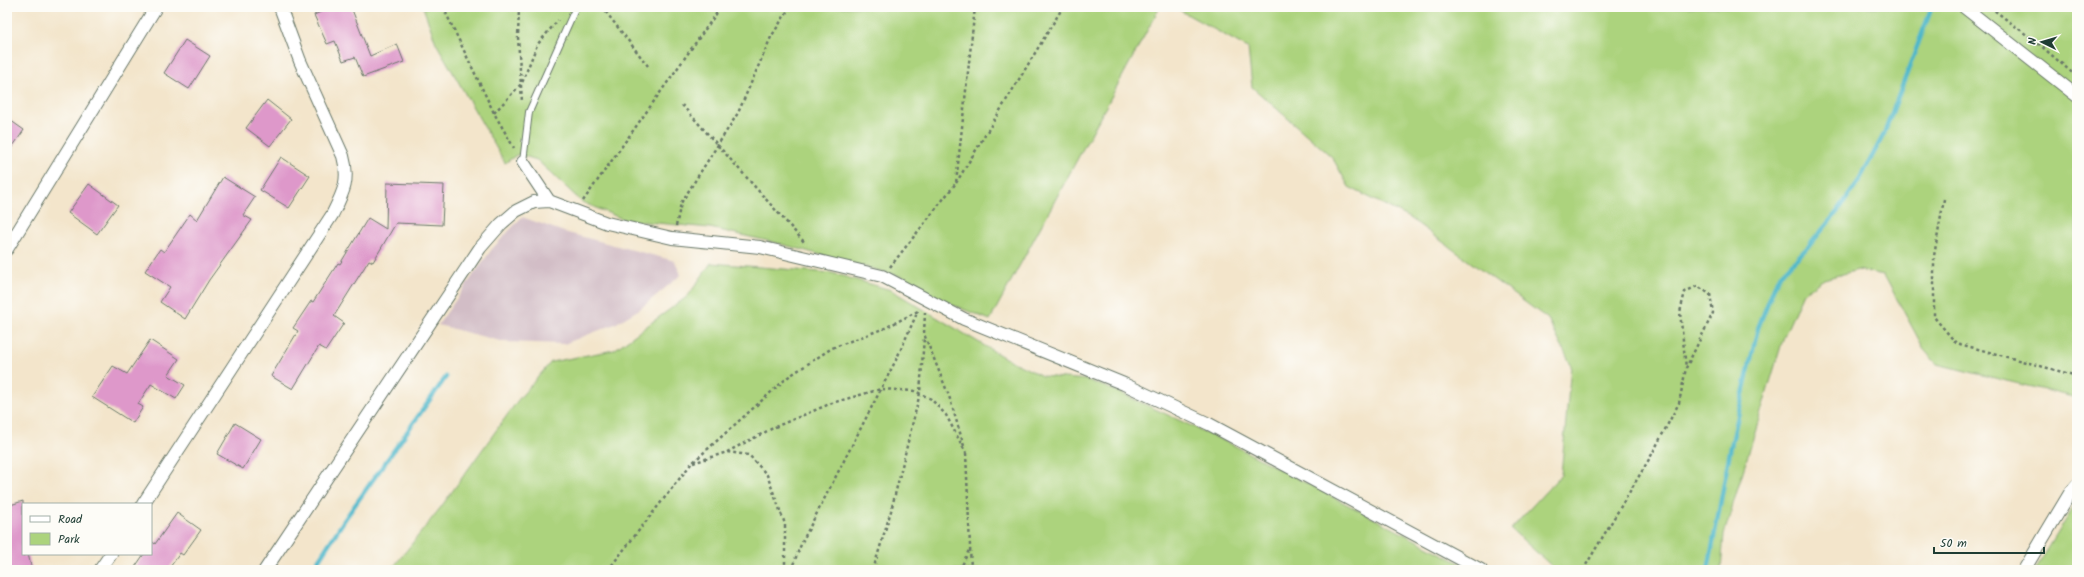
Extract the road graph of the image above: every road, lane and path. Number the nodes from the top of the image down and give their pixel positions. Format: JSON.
{"nodes":[{"id":1,"x":156,"y":7,"type":"edge"},
{"id":2,"x":280,"y":7,"type":"edge"},
{"id":3,"x":443,"y":7,"type":"edge"},
{"id":4,"x":449,"y":7,"type":"edge"},
{"id":5,"x":520,"y":7,"type":"edge"},
{"id":6,"x":576,"y":7,"type":"edge"},
{"id":7,"x":602,"y":7,"type":"edge"},
{"id":8,"x":721,"y":7,"type":"edge"},
{"id":9,"x":790,"y":7,"type":"edge"},
{"id":10,"x":975,"y":7,"type":"edge"},
{"id":11,"x":1063,"y":7,"type":"edge"},
{"id":12,"x":1964,"y":7,"type":"edge"},
{"id":13,"x":1990,"y":7,"type":"edge"},
{"id":14,"x":446,"y":12,"type":"junction"},
{"id":15,"x":560,"y":18,"type":"dead end"},
{"id":16,"x":648,"y":66,"type":"dead end"},
{"id":17,"x":2077,"y":77,"type":"edge"},
{"id":18,"x":522,"y":83,"type":"junction"},
{"id":19,"x":2077,"y":96,"type":"edge"},
{"id":20,"x":682,"y":105,"type":"dead end"},
{"id":21,"x":522,"y":106,"type":"dead end"},
{"id":22,"x":494,"y":113,"type":"junction"},
{"id":23,"x":717,"y":144,"type":"junction"},
{"id":24,"x":523,"y":162,"type":"junction"},
{"id":25,"x":956,"y":183,"type":"junction"},
{"id":26,"x":1944,"y":199,"type":"dead end"},
{"id":27,"x":550,"y":201,"type":"junction"},
{"id":28,"x":576,"y":211,"type":"junction"},
{"id":29,"x":672,"y":238,"type":"junction"},
{"id":30,"x":806,"y":245,"type":"dead end"},
{"id":31,"x":7,"y":249,"type":"edge"},
{"id":32,"x":882,"y":276,"type":"junction"},
{"id":33,"x":925,"y":298,"type":"junction"},
{"id":34,"x":918,"y":311,"type":"junction"},
{"id":35,"x":924,"y":334,"type":"junction"},
{"id":36,"x":1686,"y":368,"type":"junction"},
{"id":37,"x":2077,"y":376,"type":"edge"},
{"id":38,"x":881,"y":389,"type":"junction"},
{"id":39,"x":920,"y":393,"type":"junction"},
{"id":40,"x":727,"y":452,"type":"junction"},
{"id":41,"x":966,"y":453,"type":"junction"},
{"id":42,"x":691,"y":464,"type":"junction"},
{"id":43,"x":2077,"y":485,"type":"edge"},
{"id":44,"x":145,"y":503,"type":"edge"},
{"id":45,"x":969,"y":550,"type":"junction"},
{"id":46,"x":110,"y":555,"type":"edge"},
{"id":47,"x":100,"y":570,"type":"edge"},
{"id":48,"x":265,"y":570,"type":"edge"},
{"id":49,"x":608,"y":570,"type":"edge"},
{"id":50,"x":786,"y":570,"type":"edge"},
{"id":51,"x":791,"y":570,"type":"edge"},
{"id":52,"x":873,"y":570,"type":"edge"},
{"id":53,"x":960,"y":570,"type":"edge"},
{"id":54,"x":971,"y":570,"type":"edge"},
{"id":55,"x":1481,"y":570,"type":"edge"},
{"id":56,"x":1583,"y":570,"type":"edge"},
{"id":57,"x":2024,"y":570,"type":"edge"}],
"edges":[{"from":1,"to":31,"type":"street"},
{"from":2,"to":44,"type":"street"},
{"from":3,"to":14,"type":"path"},
{"from":4,"to":14,"type":"path"},
{"from":5,"to":18,"type":"path"},
{"from":6,"to":24,"type":"lane"},
{"from":7,"to":16,"type":"path"},
{"from":8,"to":28,"type":"path"},
{"from":9,"to":23,"type":"path"},
{"from":10,"to":25,"type":"path"},
{"from":11,"to":25,"type":"path"},
{"from":12,"to":19,"type":"street"},
{"from":13,"to":17,"type":"path"},
{"from":14,"to":22,"type":"path"},
{"from":15,"to":18,"type":"path"},
{"from":18,"to":21,"type":"path"},
{"from":18,"to":22,"type":"path"},
{"from":20,"to":23,"type":"path"},
{"from":22,"to":24,"type":"path"},
{"from":23,"to":29,"type":"path"},
{"from":23,"to":30,"type":"path"},
{"from":24,"to":27,"type":"street"},
{"from":25,"to":32,"type":"path"},
{"from":26,"to":37,"type":"path"},
{"from":27,"to":28,"type":"street"},
{"from":27,"to":48,"type":"street"},
{"from":28,"to":29,"type":"street"},
{"from":29,"to":32,"type":"street"},
{"from":32,"to":33,"type":"street"},
{"from":33,"to":34,"type":"path"},
{"from":33,"to":35,"type":"path"},
{"from":33,"to":55,"type":"street"},
{"from":34,"to":38,"type":"path"},
{"from":34,"to":42,"type":"path"},
{"from":35,"to":39,"type":"path"},
{"from":35,"to":41,"type":"path"},
{"from":36,"to":36,"type":"path"},
{"from":36,"to":56,"type":"path"},
{"from":38,"to":39,"type":"path"},
{"from":38,"to":40,"type":"path"},
{"from":38,"to":51,"type":"path"},
{"from":39,"to":41,"type":"path"},
{"from":39,"to":52,"type":"path"},
{"from":40,"to":42,"type":"path"},
{"from":40,"to":50,"type":"path"},
{"from":41,"to":45,"type":"path"},
{"from":42,"to":49,"type":"path"},
{"from":43,"to":57,"type":"street"},
{"from":45,"to":53,"type":"path"},
{"from":45,"to":54,"type":"path"},
{"from":46,"to":47,"type":"street"}]}
